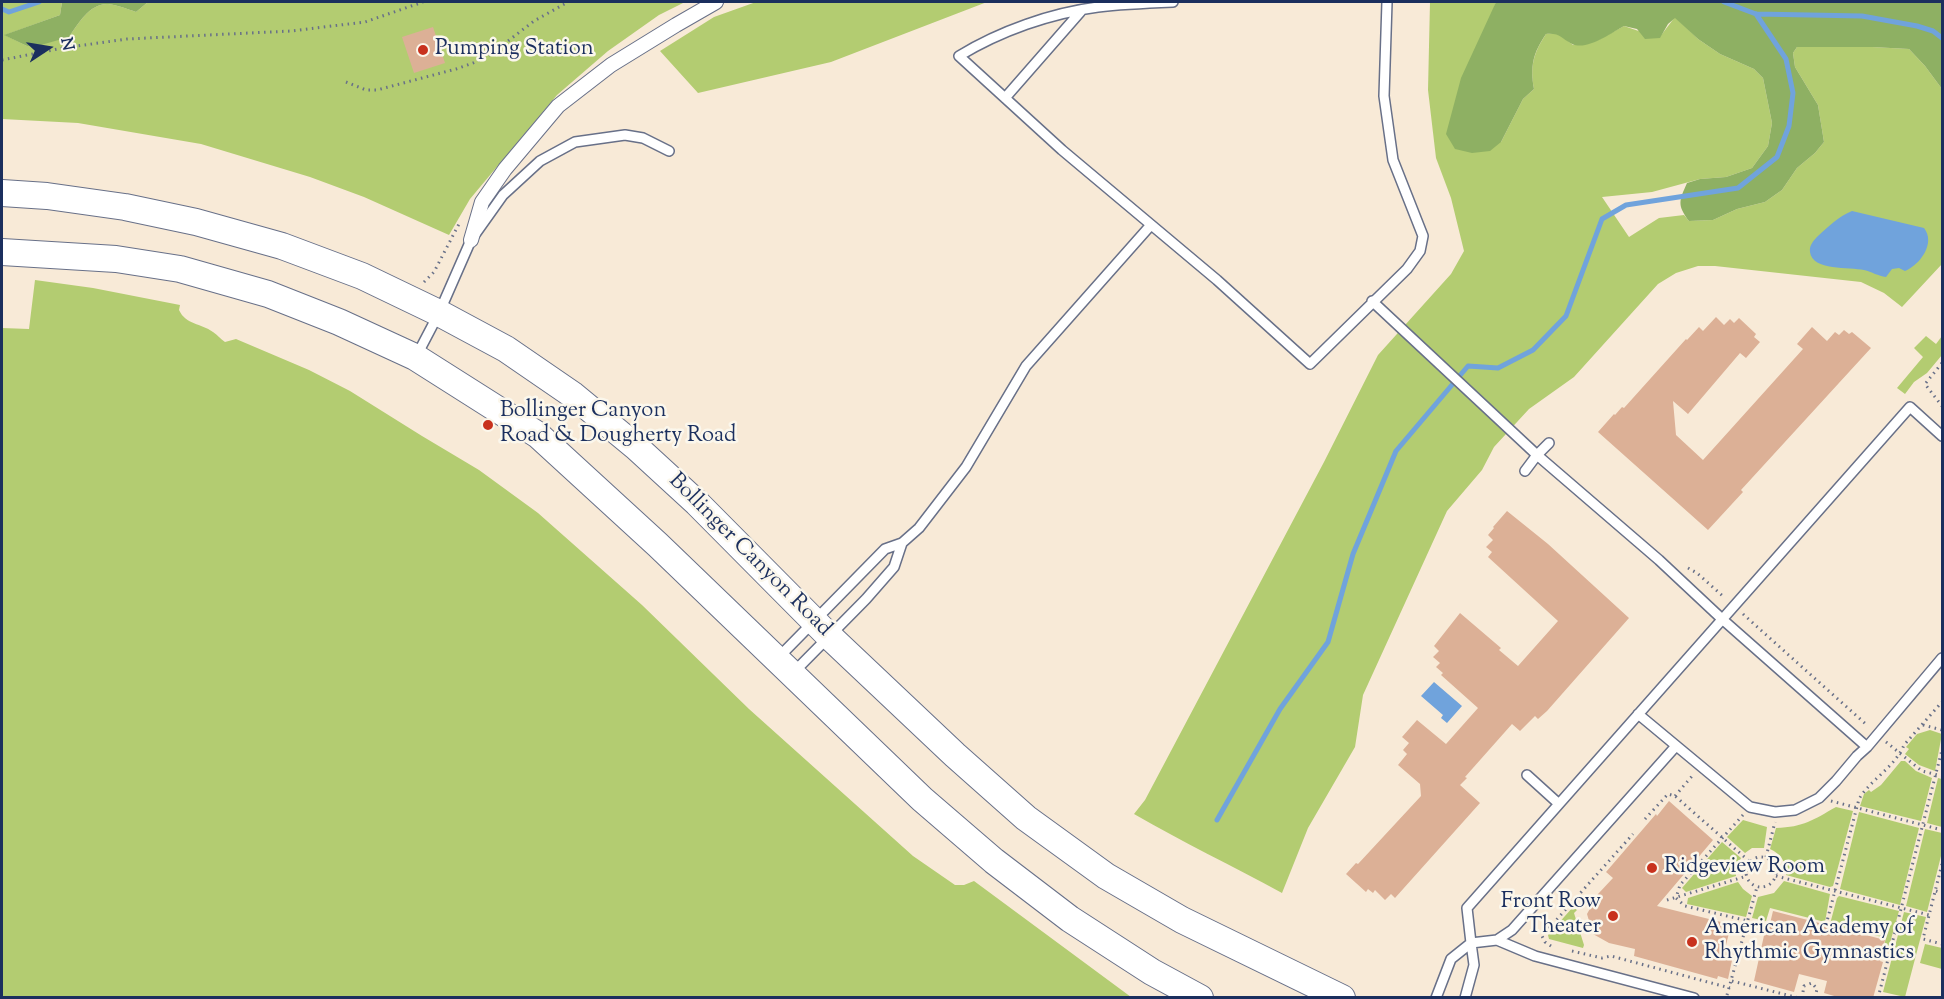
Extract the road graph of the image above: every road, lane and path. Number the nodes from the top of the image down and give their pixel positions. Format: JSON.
{"nodes":[{"id":1,"x":423,"y":2,"type":"edge"},
{"id":2,"x":568,"y":2,"type":"edge"},
{"id":3,"x":716,"y":2,"type":"edge"},
{"id":4,"x":1173,"y":2,"type":"edge"},
{"id":5,"x":1387,"y":2,"type":"edge"},
{"id":6,"x":1082,"y":10,"type":"junction"},
{"id":7,"x":2,"y":60,"type":"edge"},
{"id":8,"x":346,"y":82,"type":"dead end"},
{"id":9,"x":1005,"y":98,"type":"junction"},
{"id":10,"x":669,"y":151,"type":"dead end"},
{"id":11,"x":2,"y":193,"type":"edge"},
{"id":12,"x":1150,"y":226,"type":"junction"},
{"id":13,"x":471,"y":240,"type":"junction"},
{"id":14,"x":2,"y":252,"type":"edge"},
{"id":15,"x":1372,"y":301,"type":"junction"},
{"id":16,"x":439,"y":313,"type":"junction"},
{"id":17,"x":415,"y":357,"type":"junction"},
{"id":18,"x":1942,"y":363,"type":"edge"},
{"id":19,"x":1942,"y":406,"type":"edge"},
{"id":20,"x":1942,"y":436,"type":"edge"},
{"id":21,"x":1549,"y":443,"type":"dead end"},
{"id":22,"x":1537,"y":455,"type":"junction"},
{"id":23,"x":1525,"y":471,"type":"dead end"},
{"id":24,"x":902,"y":543,"type":"junction"},
{"id":25,"x":1722,"y":620,"type":"junction"},
{"id":26,"x":821,"y":628,"type":"junction"},
{"id":27,"x":1942,"y":658,"type":"edge"},
{"id":28,"x":784,"y":667,"type":"junction"},
{"id":29,"x":1942,"y":702,"type":"edge"},
{"id":30,"x":1638,"y":714,"type":"junction"},
{"id":31,"x":1923,"y":725,"type":"junction"},
{"id":32,"x":1942,"y":730,"type":"edge"},
{"id":33,"x":1676,"y":746,"type":"junction"},
{"id":34,"x":1867,"y":747,"type":"junction"},
{"id":35,"x":1942,"y":750,"type":"edge"},
{"id":36,"x":1700,"y":767,"type":"junction"},
{"id":37,"x":1527,"y":776,"type":"dead end"},
{"id":38,"x":1675,"y":796,"type":"junction"},
{"id":39,"x":1820,"y":797,"type":"junction"},
{"id":40,"x":1558,"y":804,"type":"junction"},
{"id":41,"x":1750,"y":807,"type":"junction"},
{"id":42,"x":1856,"y":808,"type":"junction"},
{"id":43,"x":1778,"y":812,"type":"junction"},
{"id":44,"x":1646,"y":819,"type":"dead end"},
{"id":45,"x":1923,"y":825,"type":"junction"},
{"id":46,"x":1942,"y":830,"type":"edge"},
{"id":47,"x":1633,"y":834,"type":"dead end"},
{"id":48,"x":1722,"y":837,"type":"junction"},
{"id":49,"x":1766,"y":857,"type":"junction"},
{"id":50,"x":1750,"y":862,"type":"junction"},
{"id":51,"x":1942,"y":864,"type":"edge"},
{"id":52,"x":1747,"y":876,"type":"junction"},
{"id":53,"x":1776,"y":876,"type":"junction"},
{"id":54,"x":1757,"y":886,"type":"junction"},
{"id":55,"x":1835,"y":891,"type":"junction"},
{"id":56,"x":1936,"y":891,"type":"junction"},
{"id":57,"x":1942,"y":892,"type":"edge"},
{"id":58,"x":1676,"y":898,"type":"junction"},
{"id":59,"x":1667,"y":900,"type":"dead end"},
{"id":60,"x":1902,"y":909,"type":"junction"},
{"id":61,"x":1929,"y":915,"type":"junction"},
{"id":62,"x":1748,"y":921,"type":"junction"},
{"id":63,"x":1826,"y":925,"type":"dead end"},
{"id":64,"x":1497,"y":940,"type":"junction"},
{"id":65,"x":1471,"y":943,"type":"junction"},
{"id":66,"x":1942,"y":944,"type":"edge"},
{"id":67,"x":1552,"y":946,"type":"dead end"},
{"id":68,"x":1562,"y":949,"type":"dead end"},
{"id":69,"x":1813,"y":978,"type":"dead end"},
{"id":70,"x":1732,"y":981,"type":"junction"},
{"id":71,"x":1812,"y":983,"type":"junction"},
{"id":72,"x":1730,"y":988,"type":"junction"},
{"id":73,"x":1727,"y":995,"type":"dead end"},
{"id":74,"x":1200,"y":998,"type":"edge"},
{"id":75,"x":1342,"y":998,"type":"edge"},
{"id":76,"x":1437,"y":998,"type":"edge"},
{"id":77,"x":1465,"y":998,"type":"edge"},
{"id":78,"x":1694,"y":998,"type":"edge"},
{"id":79,"x":1800,"y":998,"type":"edge"},
{"id":80,"x":1815,"y":998,"type":"edge"},
{"id":81,"x":1878,"y":998,"type":"edge"}],
"edges":[{"from":1,"to":7,"type":"path"},
{"from":2,"to":8,"type":"path"},
{"from":3,"to":13,"type":"street"},
{"from":4,"to":6,"type":"lane"},
{"from":5,"to":15,"type":"lane"},
{"from":6,"to":9,"type":"lane"},
{"from":6,"to":9,"type":"lane"},
{"from":9,"to":12,"type":"lane"},
{"from":10,"to":13,"type":"lane"},
{"from":11,"to":16,"type":"main road","name":"Bollinger Canyon Road"},
{"from":12,"to":15,"type":"lane"},
{"from":12,"to":24,"type":"lane"},
{"from":13,"to":16,"type":"lane"},
{"from":14,"to":17,"type":"main road"},
{"from":15,"to":22,"type":"lane"},
{"from":16,"to":17,"type":"lane"},
{"from":16,"to":26,"type":"main road","name":"Bollinger Canyon Road"},
{"from":17,"to":28,"type":"main road"},
{"from":18,"to":19,"type":"path"},
{"from":20,"to":25,"type":"lane"},
{"from":21,"to":22,"type":"lane"},
{"from":22,"to":23,"type":"lane"},
{"from":22,"to":25,"type":"lane"},
{"from":24,"to":26,"type":"lane"},
{"from":24,"to":26,"type":"lane"},
{"from":25,"to":30,"type":"lane"},
{"from":25,"to":34,"type":"lane"},
{"from":26,"to":28,"type":"lane"},
{"from":26,"to":28,"type":"lane"},
{"from":26,"to":75,"type":"main road","name":"Bollinger Canyon Road"},
{"from":27,"to":34,"type":"lane"},
{"from":28,"to":74,"type":"main road"},
{"from":29,"to":31,"type":"path"},
{"from":30,"to":33,"type":"lane"},
{"from":30,"to":40,"type":"lane"},
{"from":31,"to":32,"type":"path"},
{"from":31,"to":42,"type":"path"},
{"from":33,"to":36,"type":"lane"},
{"from":33,"to":64,"type":"lane"},
{"from":34,"to":39,"type":"lane"},
{"from":35,"to":45,"type":"path"},
{"from":36,"to":38,"type":"path"},
{"from":36,"to":41,"type":"lane"},
{"from":37,"to":40,"type":"lane"},
{"from":38,"to":44,"type":"path"},
{"from":38,"to":48,"type":"path"},
{"from":39,"to":42,"type":"path"},
{"from":39,"to":43,"type":"lane"},
{"from":40,"to":65,"type":"lane"},
{"from":41,"to":43,"type":"lane"},
{"from":41,"to":48,"type":"path"},
{"from":42,"to":45,"type":"path"},
{"from":42,"to":55,"type":"path"},
{"from":43,"to":49,"type":"path"},
{"from":45,"to":46,"type":"path"},
{"from":45,"to":60,"type":"path"},
{"from":47,"to":67,"type":"path"},
{"from":48,"to":50,"type":"path"},
{"from":48,"to":58,"type":"path"},
{"from":49,"to":50,"type":"path"},
{"from":49,"to":53,"type":"path"},
{"from":50,"to":52,"type":"path"},
{"from":51,"to":56,"type":"path"},
{"from":52,"to":54,"type":"path"},
{"from":52,"to":58,"type":"path"},
{"from":53,"to":54,"type":"path"},
{"from":53,"to":55,"type":"path"},
{"from":54,"to":62,"type":"path"},
{"from":55,"to":60,"type":"path"},
{"from":55,"to":63,"type":"path"},
{"from":56,"to":57,"type":"path"},
{"from":56,"to":61,"type":"path"},
{"from":58,"to":59,"type":"path"},
{"from":58,"to":62,"type":"path"},
{"from":60,"to":61,"type":"path"},
{"from":60,"to":81,"type":"path"},
{"from":61,"to":66,"type":"path"},
{"from":62,"to":70,"type":"path"},
{"from":64,"to":65,"type":"lane"},
{"from":64,"to":78,"type":"lane"},
{"from":65,"to":76,"type":"lane"},
{"from":65,"to":77,"type":"lane"},
{"from":68,"to":72,"type":"path"},
{"from":69,"to":71,"type":"path"},
{"from":70,"to":72,"type":"path"},
{"from":70,"to":79,"type":"path"},
{"from":71,"to":79,"type":"path"},
{"from":71,"to":80,"type":"path"},
{"from":72,"to":73,"type":"path"}]}
